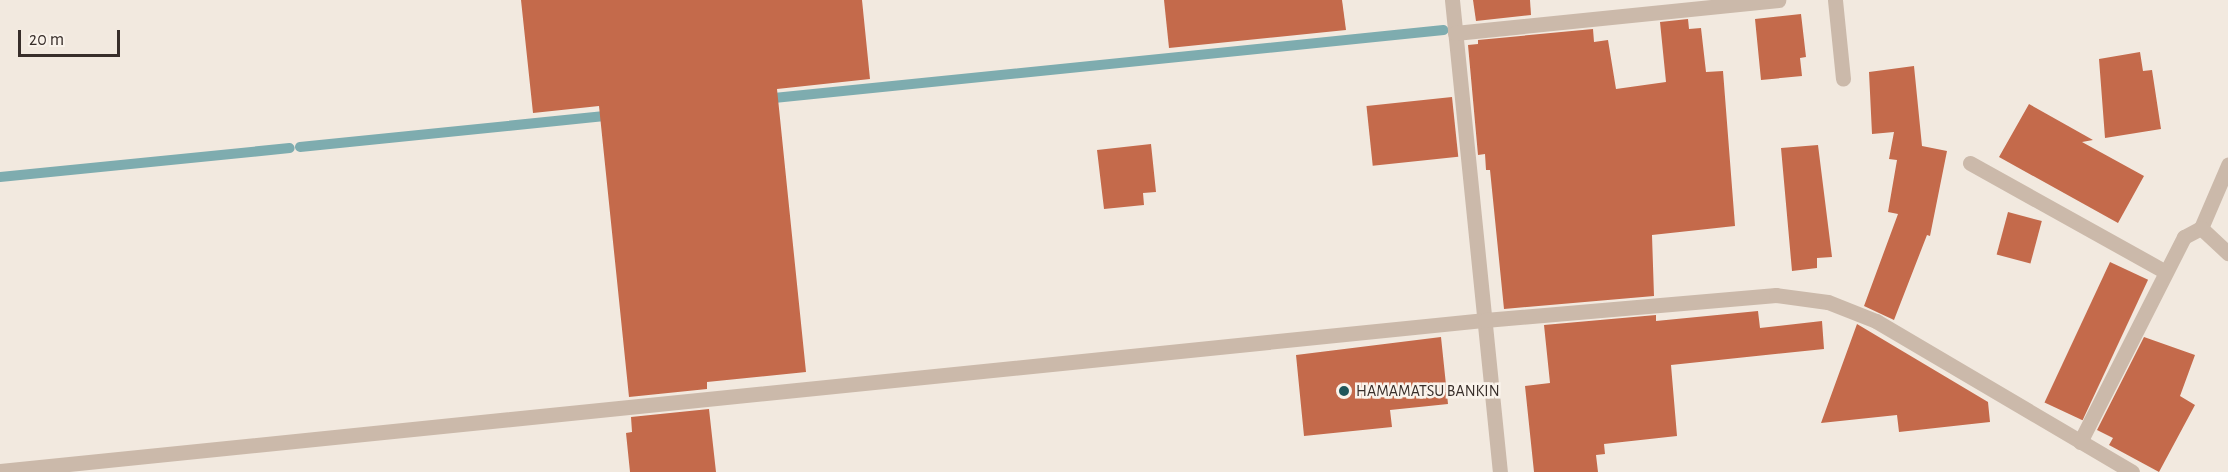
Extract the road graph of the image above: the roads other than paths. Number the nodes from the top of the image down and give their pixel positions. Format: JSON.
{"nodes":[{"id":1,"x":1452,"y":0,"type":"edge"},
{"id":2,"x":1778,"y":0,"type":"edge"},
{"id":3,"x":1835,"y":0,"type":"edge"},
{"id":4,"x":1455,"y":33,"type":"junction"},
{"id":5,"x":1843,"y":79,"type":"dead end"},
{"id":6,"x":1971,"y":163,"type":"dead end"},
{"id":7,"x":2228,"y":165,"type":"edge"},
{"id":8,"x":2201,"y":228,"type":"junction"},
{"id":9,"x":2228,"y":253,"type":"edge"},
{"id":10,"x":2166,"y":272,"type":"junction"},
{"id":11,"x":1485,"y":320,"type":"junction"},
{"id":12,"x":2080,"y":442,"type":"junction"},
{"id":13,"x":0,"y":471,"type":"edge"},
{"id":14,"x":1500,"y":472,"type":"edge"},
{"id":15,"x":2132,"y":472,"type":"edge"}],
"edges":[{"from":1,"to":4,"type":"street"},
{"from":2,"to":4,"type":"street"},
{"from":3,"to":5,"type":"street"},
{"from":4,"to":11,"type":"street"},
{"from":6,"to":10,"type":"street"},
{"from":7,"to":8,"type":"street"},
{"from":8,"to":9,"type":"street"},
{"from":8,"to":10,"type":"street"},
{"from":10,"to":12,"type":"street"},
{"from":11,"to":12,"type":"street"},
{"from":11,"to":13,"type":"street"},
{"from":11,"to":14,"type":"street"},
{"from":12,"to":15,"type":"street"}]}
